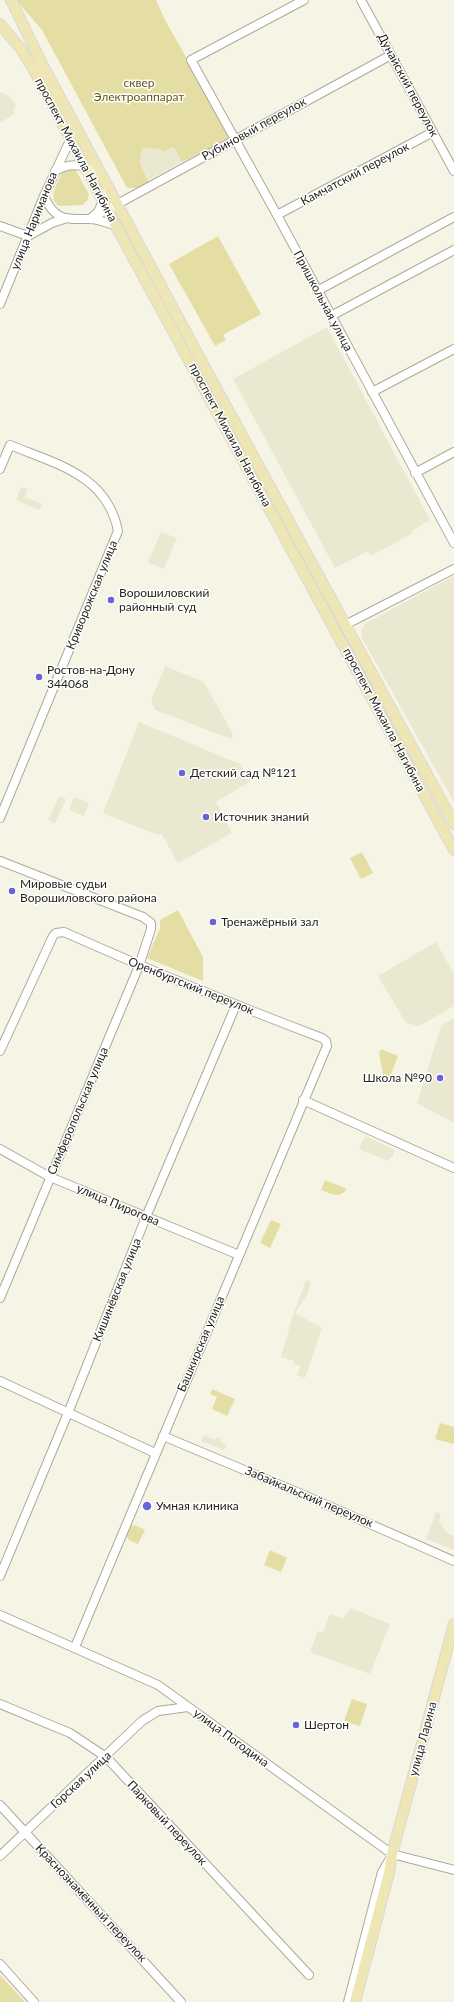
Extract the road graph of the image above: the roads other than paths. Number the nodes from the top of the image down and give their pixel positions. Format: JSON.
{"nodes":[{"id":1,"x":11,"y":0,"type":"edge"},
{"id":2,"x":304,"y":0,"type":"edge"},
{"id":3,"x":361,"y":0,"type":"edge"},
{"id":4,"x":0,"y":24,"type":"edge"},
{"id":5,"x":391,"y":55,"type":"junction"},
{"id":6,"x":433,"y":132,"type":"junction"},
{"id":7,"x":71,"y":138,"type":"junction"},
{"id":8,"x":235,"y":140,"type":"junction"},
{"id":9,"x":86,"y":167,"type":"junction"},
{"id":10,"x":454,"y":171,"type":"edge"},
{"id":11,"x":54,"y":172,"type":"junction"},
{"id":12,"x":103,"y":177,"type":"junction"},
{"id":13,"x":108,"y":187,"type":"junction"},
{"id":14,"x":44,"y":196,"type":"junction"},
{"id":15,"x":103,"y":200,"type":"junction"},
{"id":16,"x":118,"y":205,"type":"junction"},
{"id":17,"x":108,"y":210,"type":"junction"},
{"id":18,"x":277,"y":215,"type":"junction"},
{"id":19,"x":454,"y":217,"type":"edge"},
{"id":20,"x":64,"y":219,"type":"junction"},
{"id":21,"x":90,"y":219,"type":"junction"},
{"id":22,"x":0,"y":226,"type":"edge"},
{"id":23,"x":116,"y":226,"type":"junction"},
{"id":24,"x":28,"y":236,"type":"junction"},
{"id":25,"x":454,"y":250,"type":"edge"},
{"id":26,"x":318,"y":291,"type":"junction"},
{"id":27,"x":0,"y":304,"type":"edge"},
{"id":28,"x":331,"y":316,"type":"junction"},
{"id":29,"x":454,"y":349,"type":"edge"},
{"id":30,"x":372,"y":392,"type":"junction"},
{"id":31,"x":454,"y":452,"type":"edge"},
{"id":32,"x":0,"y":469,"type":"edge"},
{"id":33,"x":415,"y":473,"type":"junction"},
{"id":34,"x":454,"y":543,"type":"edge"},
{"id":35,"x":454,"y":569,"type":"edge"},
{"id":36,"x":347,"y":624,"type":"junction"},
{"id":37,"x":0,"y":818,"type":"edge"},
{"id":38,"x":454,"y":824,"type":"edge"},
{"id":39,"x":454,"y":850,"type":"edge"},
{"id":40,"x":0,"y":861,"type":"edge"},
{"id":41,"x":138,"y":966,"type":"junction"},
{"id":42,"x":236,"y":1005,"type":"junction"},
{"id":43,"x":326,"y":1040,"type":"joint"},
{"id":44,"x":0,"y":1051,"type":"edge"},
{"id":45,"x":303,"y":1100,"type":"junction"},
{"id":46,"x":0,"y":1149,"type":"edge"},
{"id":47,"x":454,"y":1168,"type":"edge"},
{"id":48,"x":50,"y":1177,"type":"junction"},
{"id":49,"x":146,"y":1217,"type":"junction"},
{"id":50,"x":239,"y":1255,"type":"junction"},
{"id":51,"x":0,"y":1298,"type":"edge"},
{"id":52,"x":0,"y":1381,"type":"edge"},
{"id":53,"x":68,"y":1413,"type":"junction"},
{"id":54,"x":163,"y":1436,"type":"junction"},
{"id":55,"x":155,"y":1453,"type":"junction"},
{"id":56,"x":454,"y":1561,"type":"edge"},
{"id":57,"x":0,"y":1576,"type":"edge"},
{"id":58,"x":0,"y":1616,"type":"edge"},
{"id":59,"x":454,"y":1624,"type":"edge"},
{"id":60,"x":75,"y":1647,"type":"junction"},
{"id":61,"x":170,"y":1693,"type":"junction"},
{"id":62,"x":0,"y":1704,"type":"edge"},
{"id":63,"x":188,"y":1707,"type":"junction"},
{"id":64,"x":165,"y":1710,"type":"junction"},
{"id":65,"x":106,"y":1757,"type":"junction"},
{"id":66,"x":0,"y":1805,"type":"edge"},
{"id":67,"x":25,"y":1832,"type":"junction"},
{"id":68,"x":392,"y":1854,"type":"junction"},
{"id":69,"x":0,"y":1856,"type":"edge"},
{"id":70,"x":454,"y":1870,"type":"edge"},
{"id":71,"x":0,"y":1964,"type":"edge"},
{"id":72,"x":309,"y":1975,"type":"dead end"},
{"id":73,"x":34,"y":2002,"type":"edge"},
{"id":74,"x":181,"y":2002,"type":"edge"},
{"id":75,"x":348,"y":2002,"type":"edge"},
{"id":76,"x":355,"y":2002,"type":"edge"}],
"edges":[{"from":1,"to":12,"type":"main road","name":"проспект Михаила Нагибина"},
{"from":2,"to":8,"type":"street","name":"Пришкольная улица"},
{"from":3,"to":5,"type":"street","name":"Дунайский переулок"},
{"from":4,"to":7,"type":"main road","name":"проспект Михаила Нагибина"},
{"from":5,"to":6,"type":"street","name":"Дунайский переулок"},
{"from":5,"to":8,"type":"street","name":"Рубиновый переулок"},
{"from":6,"to":10,"type":"street","name":"Дунайский переулок"},
{"from":6,"to":18,"type":"street","name":"Камчатский переулок"},
{"from":7,"to":9,"type":"main road","name":"проспект Михаила Нагибина"},
{"from":7,"to":11,"type":"street","name":"улица Нариманова"},
{"from":8,"to":16,"type":"street","name":"Рубиновый переулок"},
{"from":8,"to":18,"type":"street","name":"Пришкольная улица"},
{"from":9,"to":11,"type":"street"},
{"from":9,"to":12,"type":"street"},
{"from":9,"to":15,"type":"main road","name":"проспект Михаила Нагибина"},
{"from":11,"to":14,"type":"street","name":"улица Нариманова"},
{"from":12,"to":13,"type":"main road","name":"проспект Михаила Нагибина"},
{"from":13,"to":15,"type":"street"},
{"from":13,"to":16,"type":"main road","name":"проспект Михаила Нагибина"},
{"from":14,"to":20,"type":"street"},
{"from":14,"to":24,"type":"street","name":"улица Нариманова"},
{"from":15,"to":17,"type":"main road","name":"проспект Михаила Нагибина"},
{"from":15,"to":21,"type":"street"},
{"from":16,"to":17,"type":"street","name":"Рубиновый переулок"},
{"from":16,"to":36,"type":"main road","name":"проспект Михаила Нагибина"},
{"from":17,"to":21,"type":"street","name":"Рубиновый переулок"},
{"from":17,"to":23,"type":"main road","name":"проспект Михаила Нагибина"},
{"from":18,"to":26,"type":"street","name":"Пришкольная улица"},
{"from":19,"to":26,"type":"street"},
{"from":20,"to":21,"type":"street"},
{"from":20,"to":24,"type":"street"},
{"from":21,"to":23,"type":"street"},
{"from":22,"to":24,"type":"street"},
{"from":23,"to":39,"type":"main road","name":"проспект Михаила Нагибина"},
{"from":24,"to":27,"type":"street","name":"улица Нариманова"},
{"from":25,"to":28,"type":"street"},
{"from":26,"to":28,"type":"street","name":"Пришкольная улица"},
{"from":28,"to":30,"type":"street","name":"Пришкольная улица"},
{"from":29,"to":30,"type":"street"},
{"from":30,"to":33,"type":"street","name":"Пришкольная улица"},
{"from":31,"to":33,"type":"street"},
{"from":32,"to":37,"type":"street","name":"Криворожская улица"},
{"from":33,"to":34,"type":"street","name":"Пришкольная улица"},
{"from":35,"to":36,"type":"street"},
{"from":36,"to":38,"type":"main road","name":"проспект Михаила Нагибина"},
{"from":40,"to":41,"type":"street","name":"Симферопольская улица"},
{"from":41,"to":42,"type":"street","name":"Оренбургский переулок"},
{"from":41,"to":44,"type":"street","name":"Оренбургский переулок"},
{"from":41,"to":48,"type":"street","name":"Симферопольская улица"},
{"from":42,"to":43,"type":"street","name":"Оренбургский переулок"},
{"from":42,"to":49,"type":"street","name":"Кишинёвская улица"},
{"from":43,"to":45,"type":"street","name":"Башкирская улица"},
{"from":45,"to":47,"type":"street"},
{"from":45,"to":50,"type":"street","name":"Башкирская улица"},
{"from":46,"to":48,"type":"street","name":"улица Пирогова"},
{"from":48,"to":49,"type":"street","name":"улица Пирогова"},
{"from":48,"to":51,"type":"street","name":"Симферопольская улица"},
{"from":49,"to":50,"type":"street","name":"улица Пирогова"},
{"from":49,"to":53,"type":"street","name":"Кишинёвская улица"},
{"from":50,"to":54,"type":"street","name":"Башкирская улица"},
{"from":52,"to":53,"type":"street"},
{"from":53,"to":55,"type":"street"},
{"from":53,"to":57,"type":"street","name":"Кишинёвская улица"},
{"from":54,"to":55,"type":"street","name":"Башкирская улица"},
{"from":54,"to":56,"type":"street","name":"Забайкальский переулок"},
{"from":55,"to":60,"type":"street","name":"Башкирская улица"},
{"from":58,"to":60,"type":"street","name":"улица Погодина"},
{"from":59,"to":68,"type":"main road","name":"улица Ларина"},
{"from":60,"to":61,"type":"street","name":"улица Погодина"},
{"from":61,"to":63,"type":"street","name":"улица Погодина"},
{"from":61,"to":64,"type":"street"},
{"from":62,"to":65,"type":"street","name":"Парковый переулок"},
{"from":63,"to":64,"type":"street","name":"Горская улица"},
{"from":63,"to":68,"type":"street","name":"улица Погодина"},
{"from":64,"to":65,"type":"street","name":"Горская улица"},
{"from":65,"to":67,"type":"street","name":"Горская улица"},
{"from":65,"to":72,"type":"street","name":"Парковый переулок"},
{"from":66,"to":67,"type":"street","name":"Краснознамённый переулок"},
{"from":67,"to":69,"type":"street","name":"Горская улица"},
{"from":67,"to":74,"type":"street","name":"Краснознамённый переулок"},
{"from":68,"to":70,"type":"street","name":"улица Погодина"},
{"from":68,"to":75,"type":"street","name":"улица Ларина"},
{"from":68,"to":76,"type":"main road","name":"улица Ларина"},
{"from":71,"to":73,"type":"street"}]}
